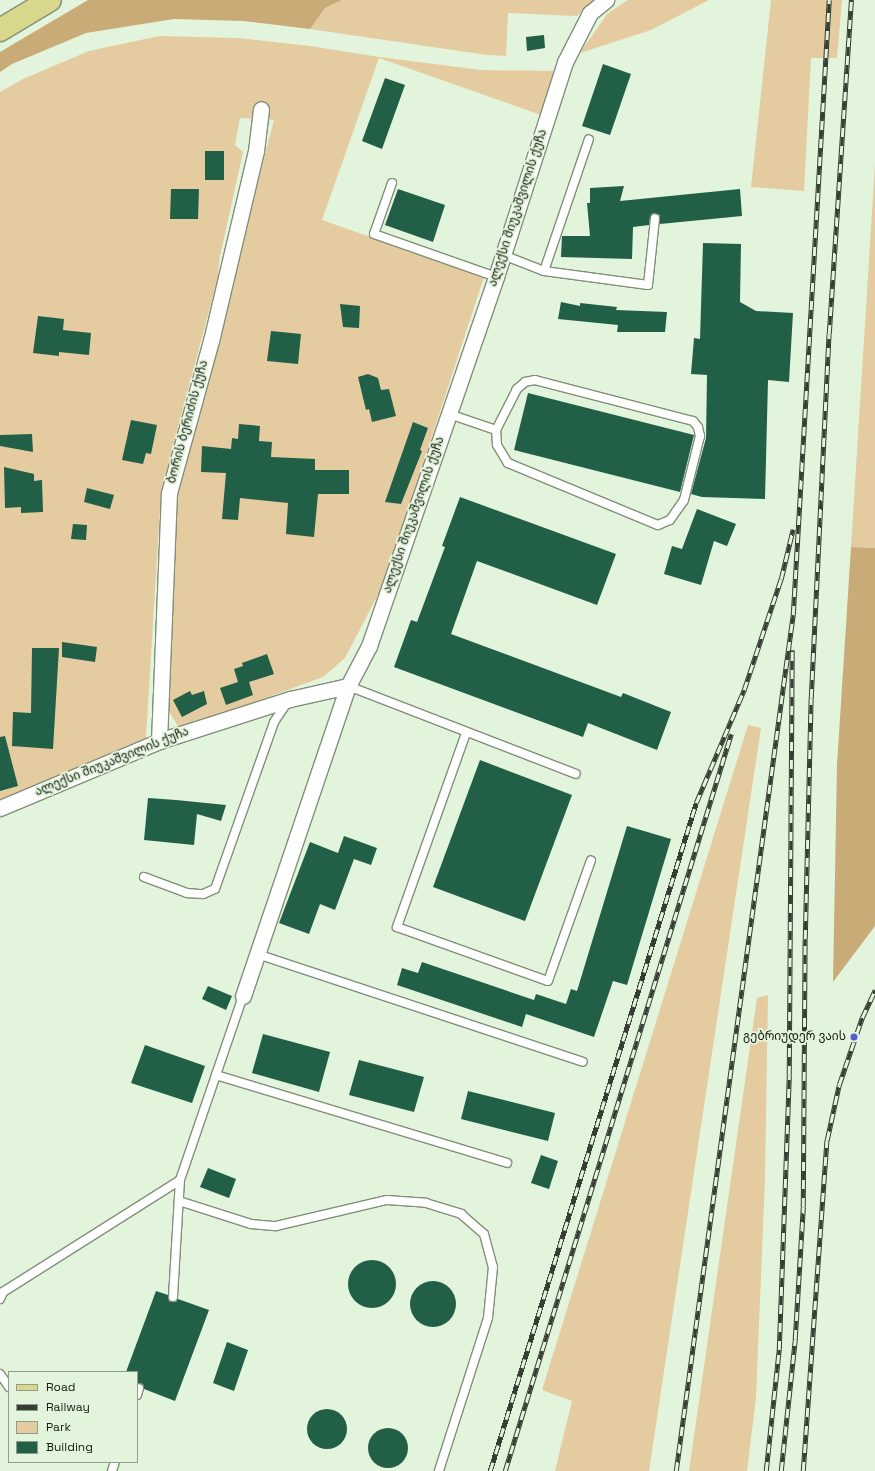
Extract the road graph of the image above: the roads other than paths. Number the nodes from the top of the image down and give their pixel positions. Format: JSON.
{"nodes":[{"id":1,"x":50,"y":0,"type":"edge"},
{"id":2,"x":606,"y":0,"type":"edge"},
{"id":3,"x":0,"y":30,"type":"edge"},
{"id":4,"x":261,"y":109,"type":"dead end"},
{"id":5,"x":589,"y":139,"type":"dead end"},
{"id":6,"x":392,"y":183,"type":"dead end"},
{"id":7,"x":655,"y":218,"type":"dead end"},
{"id":8,"x":503,"y":255,"type":"junction"},
{"id":9,"x":544,"y":271,"type":"junction"},
{"id":10,"x":496,"y":277,"type":"junction"},
{"id":11,"x":449,"y":414,"type":"junction"},
{"id":12,"x":496,"y":430,"type":"junction"},
{"id":13,"x":348,"y":686,"type":"junction"},
{"id":14,"x":290,"y":699,"type":"junction"},
{"id":15,"x":466,"y":733,"type":"junction"},
{"id":16,"x":159,"y":741,"type":"junction"},
{"id":17,"x":576,"y":774,"type":"dead end"},
{"id":18,"x":0,"y":808,"type":"edge"},
{"id":19,"x":591,"y":860,"type":"dead end"},
{"id":20,"x":144,"y":878,"type":"dead end"},
{"id":21,"x":257,"y":954,"type":"junction"},
{"id":22,"x":242,"y":996,"type":"joint"},
{"id":23,"x":583,"y":1062,"type":"dead end"},
{"id":24,"x":216,"y":1075,"type":"junction"},
{"id":25,"x":507,"y":1163,"type":"dead end"},
{"id":26,"x":180,"y":1180,"type":"junction"},
{"id":27,"x":179,"y":1201,"type":"junction"},
{"id":28,"x":173,"y":1297,"type":"dead end"},
{"id":29,"x":0,"y":1299,"type":"edge"},
{"id":30,"x":0,"y":1374,"type":"edge"},
{"id":31,"x":8,"y":1386,"type":"edge"},
{"id":32,"x":439,"y":1471,"type":"edge"}],
"edges":[{"from":1,"to":3,"type":"main road"},
{"from":2,"to":8,"type":"street","name":"ალექსი შიუკაშვილის ქუჩა"},
{"from":4,"to":16,"type":"street","name":"ბორის ბერიძის ქუჩა"},
{"from":5,"to":9,"type":"lane"},
{"from":6,"to":10,"type":"lane"},
{"from":7,"to":9,"type":"lane"},
{"from":8,"to":9,"type":"lane"},
{"from":8,"to":10,"type":"street","name":"ალექსი შიუკაშვილის ქუჩა"},
{"from":10,"to":11,"type":"street","name":"ალექსი შიუკაშვილის ქუჩა"},
{"from":11,"to":12,"type":"lane"},
{"from":11,"to":13,"type":"street","name":"ალექსი შიუკაშვილის ქუჩა"},
{"from":12,"to":12,"type":"lane"},
{"from":13,"to":14,"type":"street","name":"ალექსი შიუკაშვილის ქუჩა"},
{"from":13,"to":15,"type":"lane"},
{"from":13,"to":21,"type":"street"},
{"from":14,"to":16,"type":"street","name":"ალექსი შიუკაშვილის ქუჩა"},
{"from":14,"to":20,"type":"lane"},
{"from":15,"to":17,"type":"lane"},
{"from":15,"to":19,"type":"lane"},
{"from":16,"to":18,"type":"street","name":"ალექსი შიუკაშვილის ქუჩა"},
{"from":21,"to":22,"type":"street"},
{"from":21,"to":23,"type":"lane"},
{"from":22,"to":24,"type":"lane"},
{"from":24,"to":25,"type":"lane"},
{"from":24,"to":26,"type":"lane"},
{"from":26,"to":27,"type":"lane"},
{"from":26,"to":29,"type":"lane"},
{"from":27,"to":28,"type":"lane"},
{"from":27,"to":32,"type":"lane"},
{"from":30,"to":31,"type":"lane"}]}
